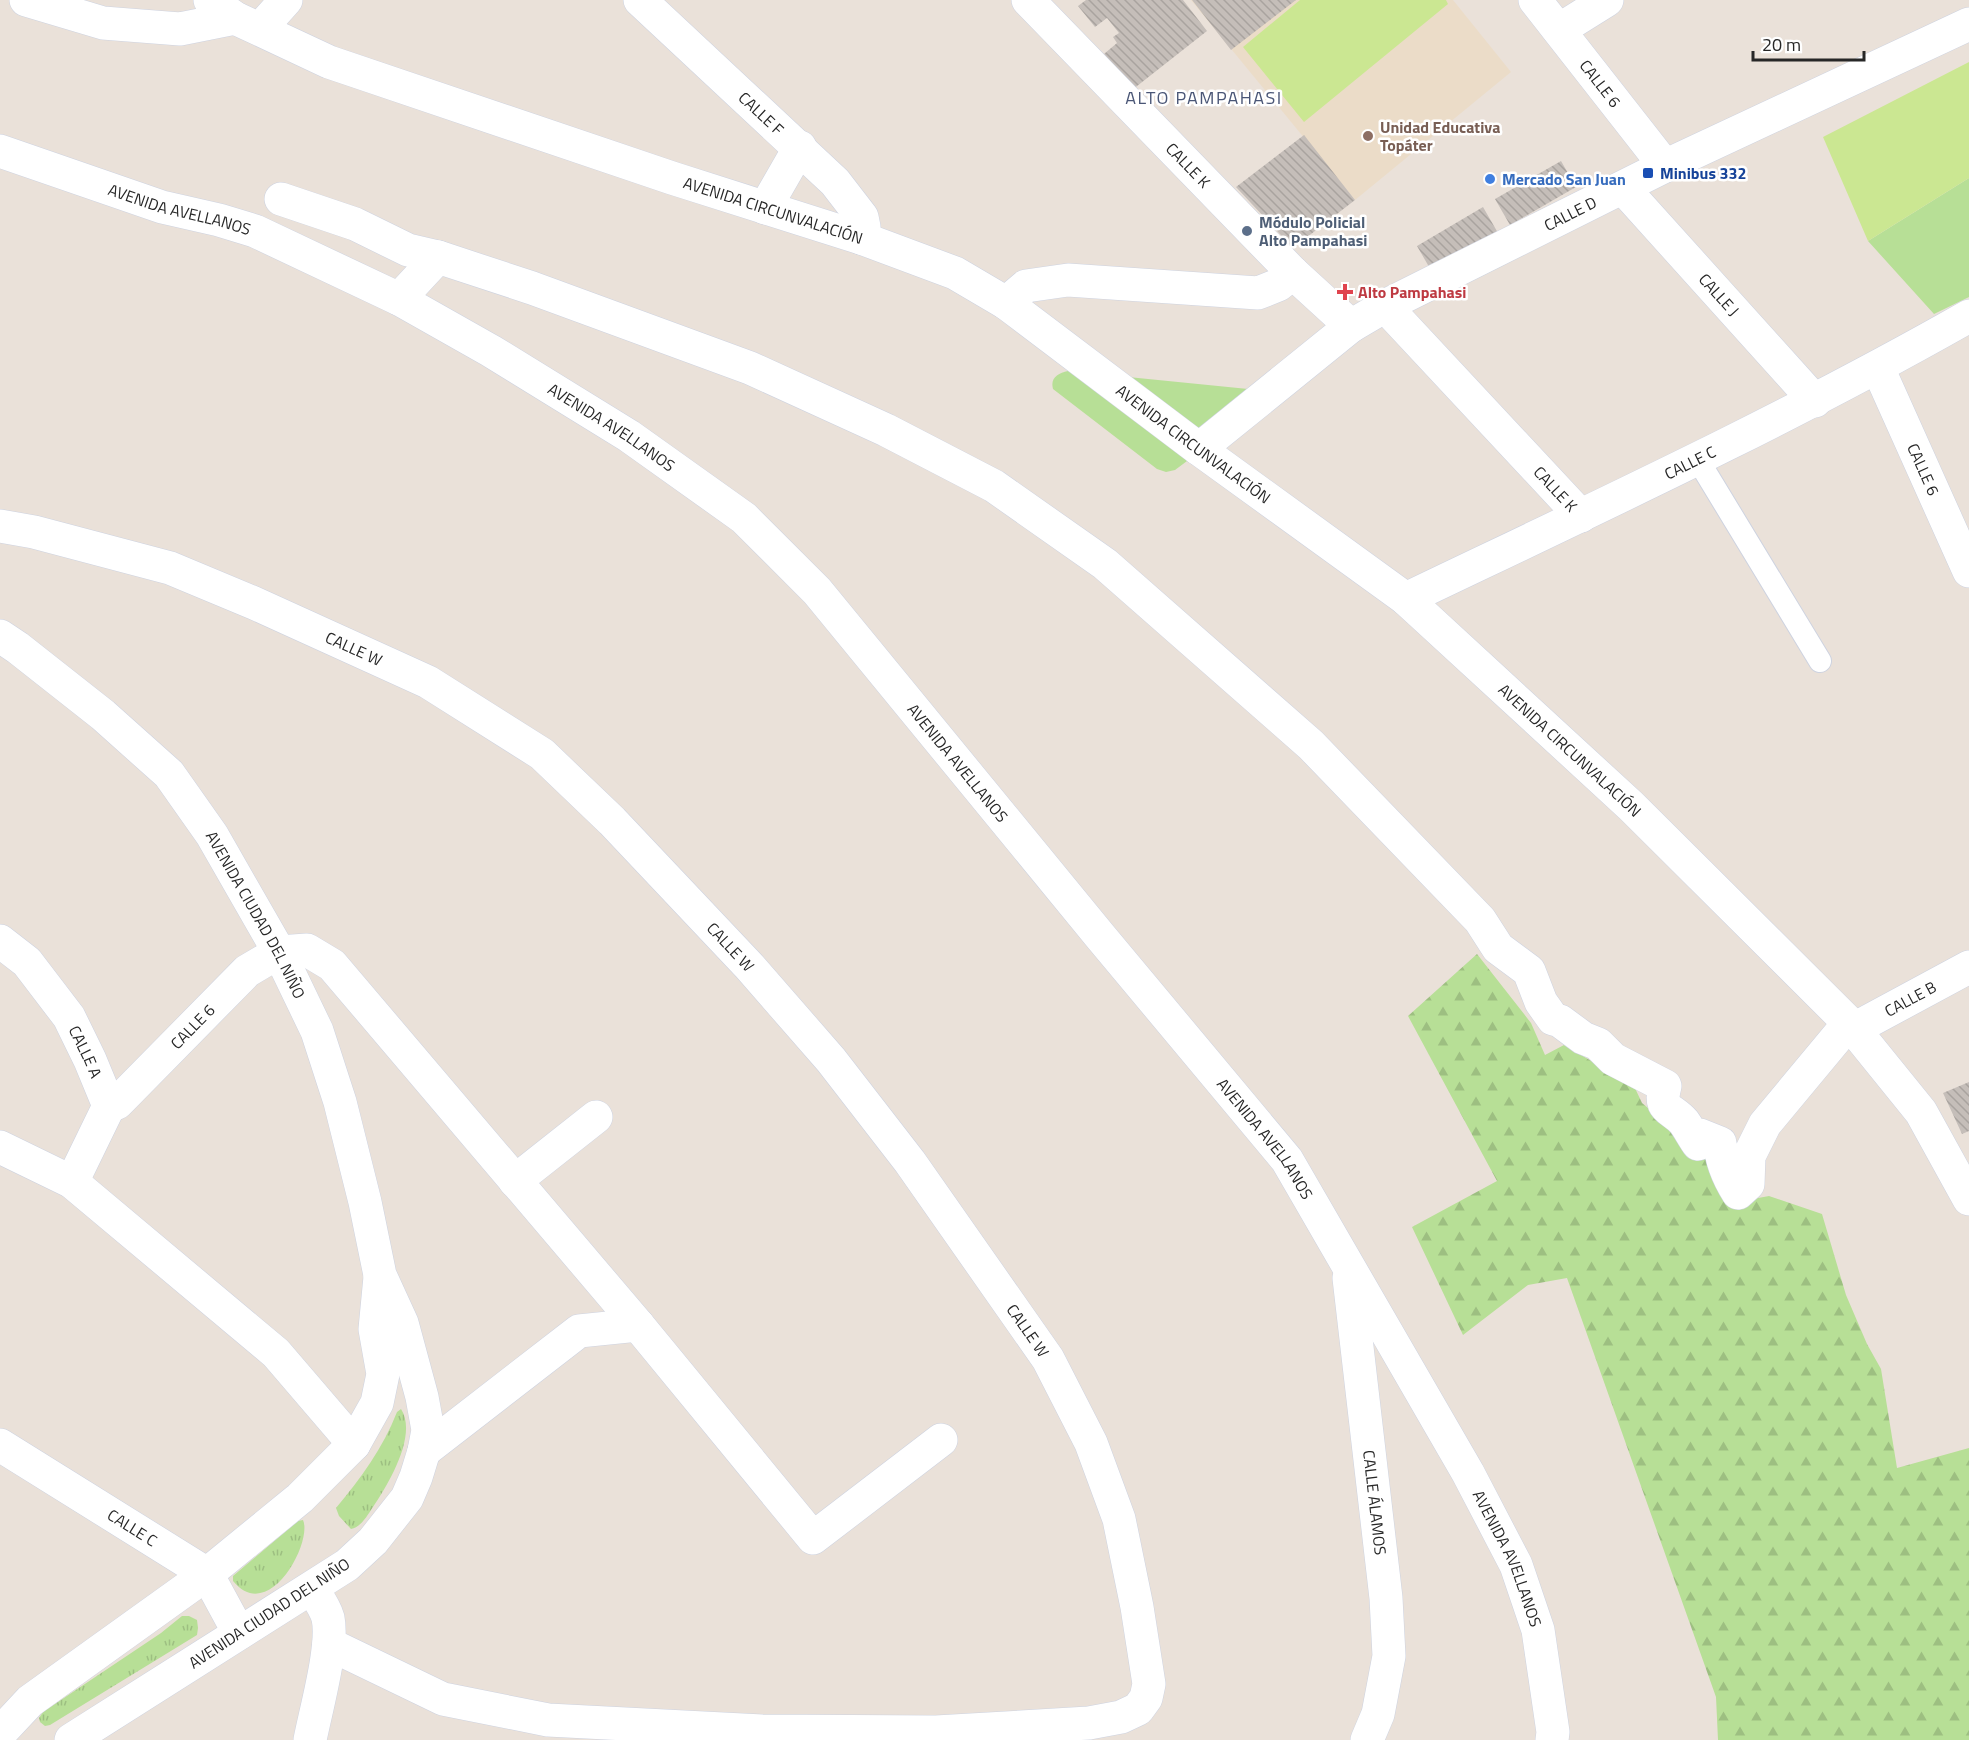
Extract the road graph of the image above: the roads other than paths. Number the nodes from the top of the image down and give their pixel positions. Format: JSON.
{"nodes":[{"id":1,"x":26,"y":0,"type":"edge"},
{"id":2,"x":286,"y":0,"type":"edge"},
{"id":3,"x":640,"y":0,"type":"edge"},
{"id":4,"x":1028,"y":0,"type":"edge"},
{"id":5,"x":1535,"y":0,"type":"edge"},
{"id":6,"x":1607,"y":0,"type":"edge"},
{"id":7,"x":235,"y":16,"type":"edge"},
{"id":8,"x":1969,"y":24,"type":"edge"},
{"id":9,"x":1558,"y":30,"type":"junction"},
{"id":10,"x":800,"y":147,"type":"junction"},
{"id":11,"x":0,"y":151,"type":"edge"},
{"id":12,"x":1665,"y":166,"type":"junction"},
{"id":13,"x":1623,"y":189,"type":"junction"},
{"id":14,"x":281,"y":199,"type":"dead end"},
{"id":15,"x":765,"y":208,"type":"junction"},
{"id":16,"x":861,"y":238,"type":"junction"},
{"id":17,"x":438,"y":257,"type":"junction"},
{"id":18,"x":1293,"y":273,"type":"junction"},
{"id":19,"x":399,"y":299,"type":"junction"},
{"id":20,"x":1006,"y":303,"type":"junction"},
{"id":21,"x":1385,"y":306,"type":"junction"},
{"id":22,"x":1969,"y":316,"type":"edge"},
{"id":23,"x":1351,"y":326,"type":"junction"},
{"id":24,"x":1878,"y":368,"type":"junction"},
{"id":25,"x":1815,"y":400,"type":"junction"},
{"id":26,"x":1199,"y":449,"type":"junction"},
{"id":27,"x":1698,"y":460,"type":"junction"},
{"id":28,"x":1581,"y":516,"type":"junction"},
{"id":29,"x":0,"y":526,"type":"edge"},
{"id":30,"x":1969,"y":571,"type":"edge"},
{"id":31,"x":1406,"y":599,"type":"junction"},
{"id":32,"x":0,"y":636,"type":"edge"},
{"id":33,"x":1820,"y":661,"type":"dead end"},
{"id":34,"x":0,"y":941,"type":"edge"},
{"id":35,"x":279,"y":952,"type":"junction"},
{"id":36,"x":1969,"y":967,"type":"edge"},
{"id":37,"x":1852,"y":1026,"type":"junction"},
{"id":38,"x":109,"y":1106,"type":"junction"},
{"id":39,"x":596,"y":1117,"type":"dead end"},
{"id":40,"x":0,"y":1148,"type":"edge"},
{"id":41,"x":515,"y":1181,"type":"junction"},
{"id":42,"x":72,"y":1182,"type":"junction"},
{"id":43,"x":1969,"y":1199,"type":"edge"},
{"id":44,"x":1347,"y":1264,"type":"junction"},
{"id":45,"x":380,"y":1275,"type":"junction"},
{"id":46,"x":638,"y":1325,"type":"junction"},
{"id":47,"x":941,"y":1440,"type":"dead end"},
{"id":48,"x":354,"y":1444,"type":"junction"},
{"id":49,"x":0,"y":1445,"type":"edge"},
{"id":50,"x":424,"y":1451,"type":"junction"},
{"id":51,"x":207,"y":1574,"type":"junction"},
{"id":52,"x":312,"y":1589,"type":"junction"},
{"id":53,"x":239,"y":1633,"type":"junction"},
{"id":54,"x":329,"y":1644,"type":"junction"},
{"id":55,"x":542,"y":1730,"type":"edge"},
{"id":56,"x":0,"y":1733,"type":"edge"},
{"id":57,"x":936,"y":1736,"type":"edge"},
{"id":58,"x":71,"y":1740,"type":"edge"},
{"id":59,"x":310,"y":1740,"type":"edge"},
{"id":60,"x":1367,"y":1740,"type":"edge"},
{"id":61,"x":1552,"y":1740,"type":"edge"}],
"edges":[{"from":1,"to":7,"type":"street"},
{"from":2,"to":7,"type":"street"},
{"from":3,"to":10,"type":"street","name":"CALLE F"},
{"from":4,"to":18,"type":"street","name":"CALLE K"},
{"from":5,"to":9,"type":"street","name":"CALLE 6"},
{"from":6,"to":9,"type":"street"},
{"from":7,"to":15,"type":"street","name":"AVENIDA CIRCUNVALACIÓN"},
{"from":8,"to":12,"type":"street","name":"CALLE D"},
{"from":9,"to":12,"type":"street","name":"CALLE 6"},
{"from":10,"to":15,"type":"street"},
{"from":10,"to":16,"type":"street","name":"CALLE F"},
{"from":11,"to":19,"type":"street","name":"AVENIDA AVELLANOS"},
{"from":12,"to":13,"type":"street","name":"CALLE D"},
{"from":13,"to":21,"type":"street","name":"CALLE D"},
{"from":13,"to":25,"type":"street","name":"CALLE J"},
{"from":14,"to":17,"type":"street"},
{"from":15,"to":16,"type":"street","name":"AVENIDA CIRCUNVALACIÓN"},
{"from":16,"to":20,"type":"street","name":"AVENIDA CIRCUNVALACIÓN"},
{"from":17,"to":19,"type":"street"},
{"from":17,"to":37,"type":"street"},
{"from":18,"to":20,"type":"street"},
{"from":18,"to":23,"type":"street","name":"CALLE K"},
{"from":19,"to":44,"type":"street","name":"AVENIDA AVELLANOS"},
{"from":20,"to":26,"type":"street","name":"AVENIDA CIRCUNVALACIÓN"},
{"from":21,"to":23,"type":"street","name":"CALLE D"},
{"from":21,"to":28,"type":"street","name":"CALLE K"},
{"from":22,"to":24,"type":"street","name":"CALLE C"},
{"from":23,"to":26,"type":"street","name":"CALLE D"},
{"from":24,"to":25,"type":"street","name":"CALLE C"},
{"from":24,"to":30,"type":"street","name":"CALLE 6"},
{"from":25,"to":27,"type":"street","name":"CALLE C"},
{"from":26,"to":31,"type":"street","name":"AVENIDA CIRCUNVALACIÓN"},
{"from":27,"to":28,"type":"street","name":"CALLE C"},
{"from":27,"to":33,"type":"lane"},
{"from":28,"to":31,"type":"street","name":"CALLE C"},
{"from":29,"to":57,"type":"street","name":"CALLE W"},
{"from":31,"to":37,"type":"street","name":"AVENIDA CIRCUNVALACIÓN"},
{"from":32,"to":35,"type":"street","name":"AVENIDA CIUDAD DEL NIÑO"},
{"from":34,"to":38,"type":"street","name":"CALLE A"},
{"from":35,"to":38,"type":"street","name":"CALLE 6"},
{"from":35,"to":41,"type":"street"},
{"from":35,"to":45,"type":"street","name":"AVENIDA CIUDAD DEL NIÑO"},
{"from":36,"to":37,"type":"street","name":"CALLE B"},
{"from":37,"to":43,"type":"street","name":"AVENIDA CIRCUNVALACIÓN"},
{"from":38,"to":42,"type":"street"},
{"from":39,"to":41,"type":"street"},
{"from":40,"to":42,"type":"street"},
{"from":41,"to":46,"type":"street"},
{"from":42,"to":48,"type":"street"},
{"from":44,"to":60,"type":"street","name":"CALLE ÁLAMOS"},
{"from":44,"to":61,"type":"street","name":"AVENIDA AVELLANOS"},
{"from":45,"to":48,"type":"street","name":"AVENIDA CIUDAD DEL NIÑO"},
{"from":45,"to":50,"type":"street","name":"AVENIDA CIUDAD DEL NIÑO"},
{"from":46,"to":47,"type":"street"},
{"from":46,"to":50,"type":"street"},
{"from":48,"to":51,"type":"street","name":"AVENIDA CIUDAD DEL NIÑO"},
{"from":49,"to":51,"type":"street","name":"CALLE C"},
{"from":50,"to":52,"type":"street","name":"AVENIDA CIUDAD DEL NIÑO"},
{"from":51,"to":53,"type":"street","name":"CALLE C"},
{"from":51,"to":56,"type":"street","name":"AVENIDA CIUDAD DEL NIÑO"},
{"from":52,"to":53,"type":"street","name":"AVENIDA CIUDAD DEL NIÑO"},
{"from":52,"to":54,"type":"street"},
{"from":53,"to":58,"type":"street","name":"AVENIDA CIUDAD DEL NIÑO"},
{"from":54,"to":55,"type":"street"},
{"from":54,"to":59,"type":"street"},
{"from":55,"to":57,"type":"street"}]}
